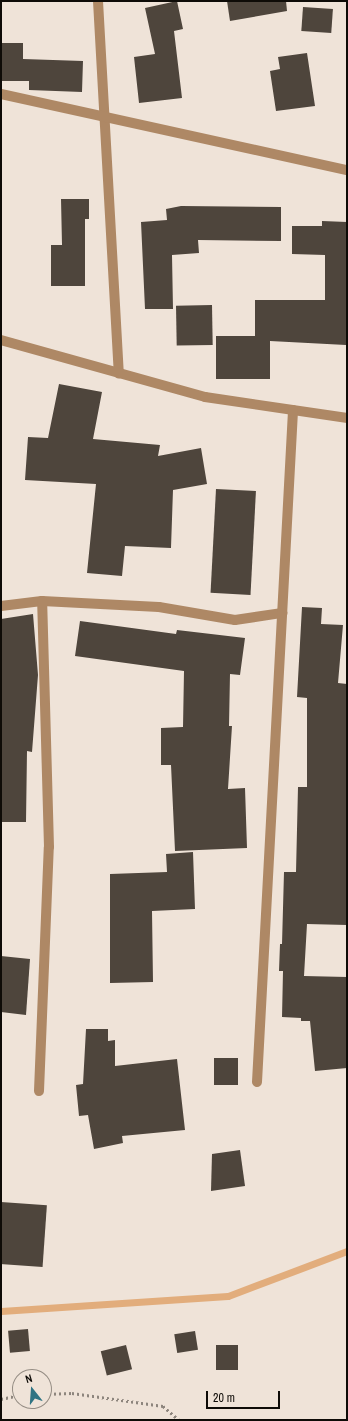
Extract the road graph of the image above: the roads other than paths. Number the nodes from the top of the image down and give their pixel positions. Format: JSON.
{"nodes":[{"id":1,"x":98,"y":1,"type":"edge"},
{"id":2,"x":1,"y":94,"type":"edge"},
{"id":3,"x":106,"y":117,"type":"junction"},
{"id":4,"x":347,"y":170,"type":"edge"},
{"id":5,"x":1,"y":340,"type":"edge"},
{"id":6,"x":119,"y":373,"type":"junction"},
{"id":7,"x":293,"y":410,"type":"junction"},
{"id":8,"x":347,"y":418,"type":"edge"},
{"id":9,"x":42,"y":601,"type":"junction"},
{"id":10,"x":1,"y":606,"type":"edge"},
{"id":11,"x":282,"y":613,"type":"junction"},
{"id":12,"x":257,"y":1082,"type":"dead end"},
{"id":13,"x":39,"y":1091,"type":"dead end"}],
"edges":[{"from":1,"to":3,"type":"street"},
{"from":2,"to":3,"type":"street"},
{"from":3,"to":4,"type":"street"},
{"from":3,"to":6,"type":"street"},
{"from":5,"to":6,"type":"street"},
{"from":6,"to":7,"type":"street"},
{"from":7,"to":8,"type":"street"},
{"from":7,"to":11,"type":"street"},
{"from":9,"to":10,"type":"street"},
{"from":9,"to":11,"type":"street"},
{"from":9,"to":13,"type":"street"},
{"from":11,"to":12,"type":"street"}]}
